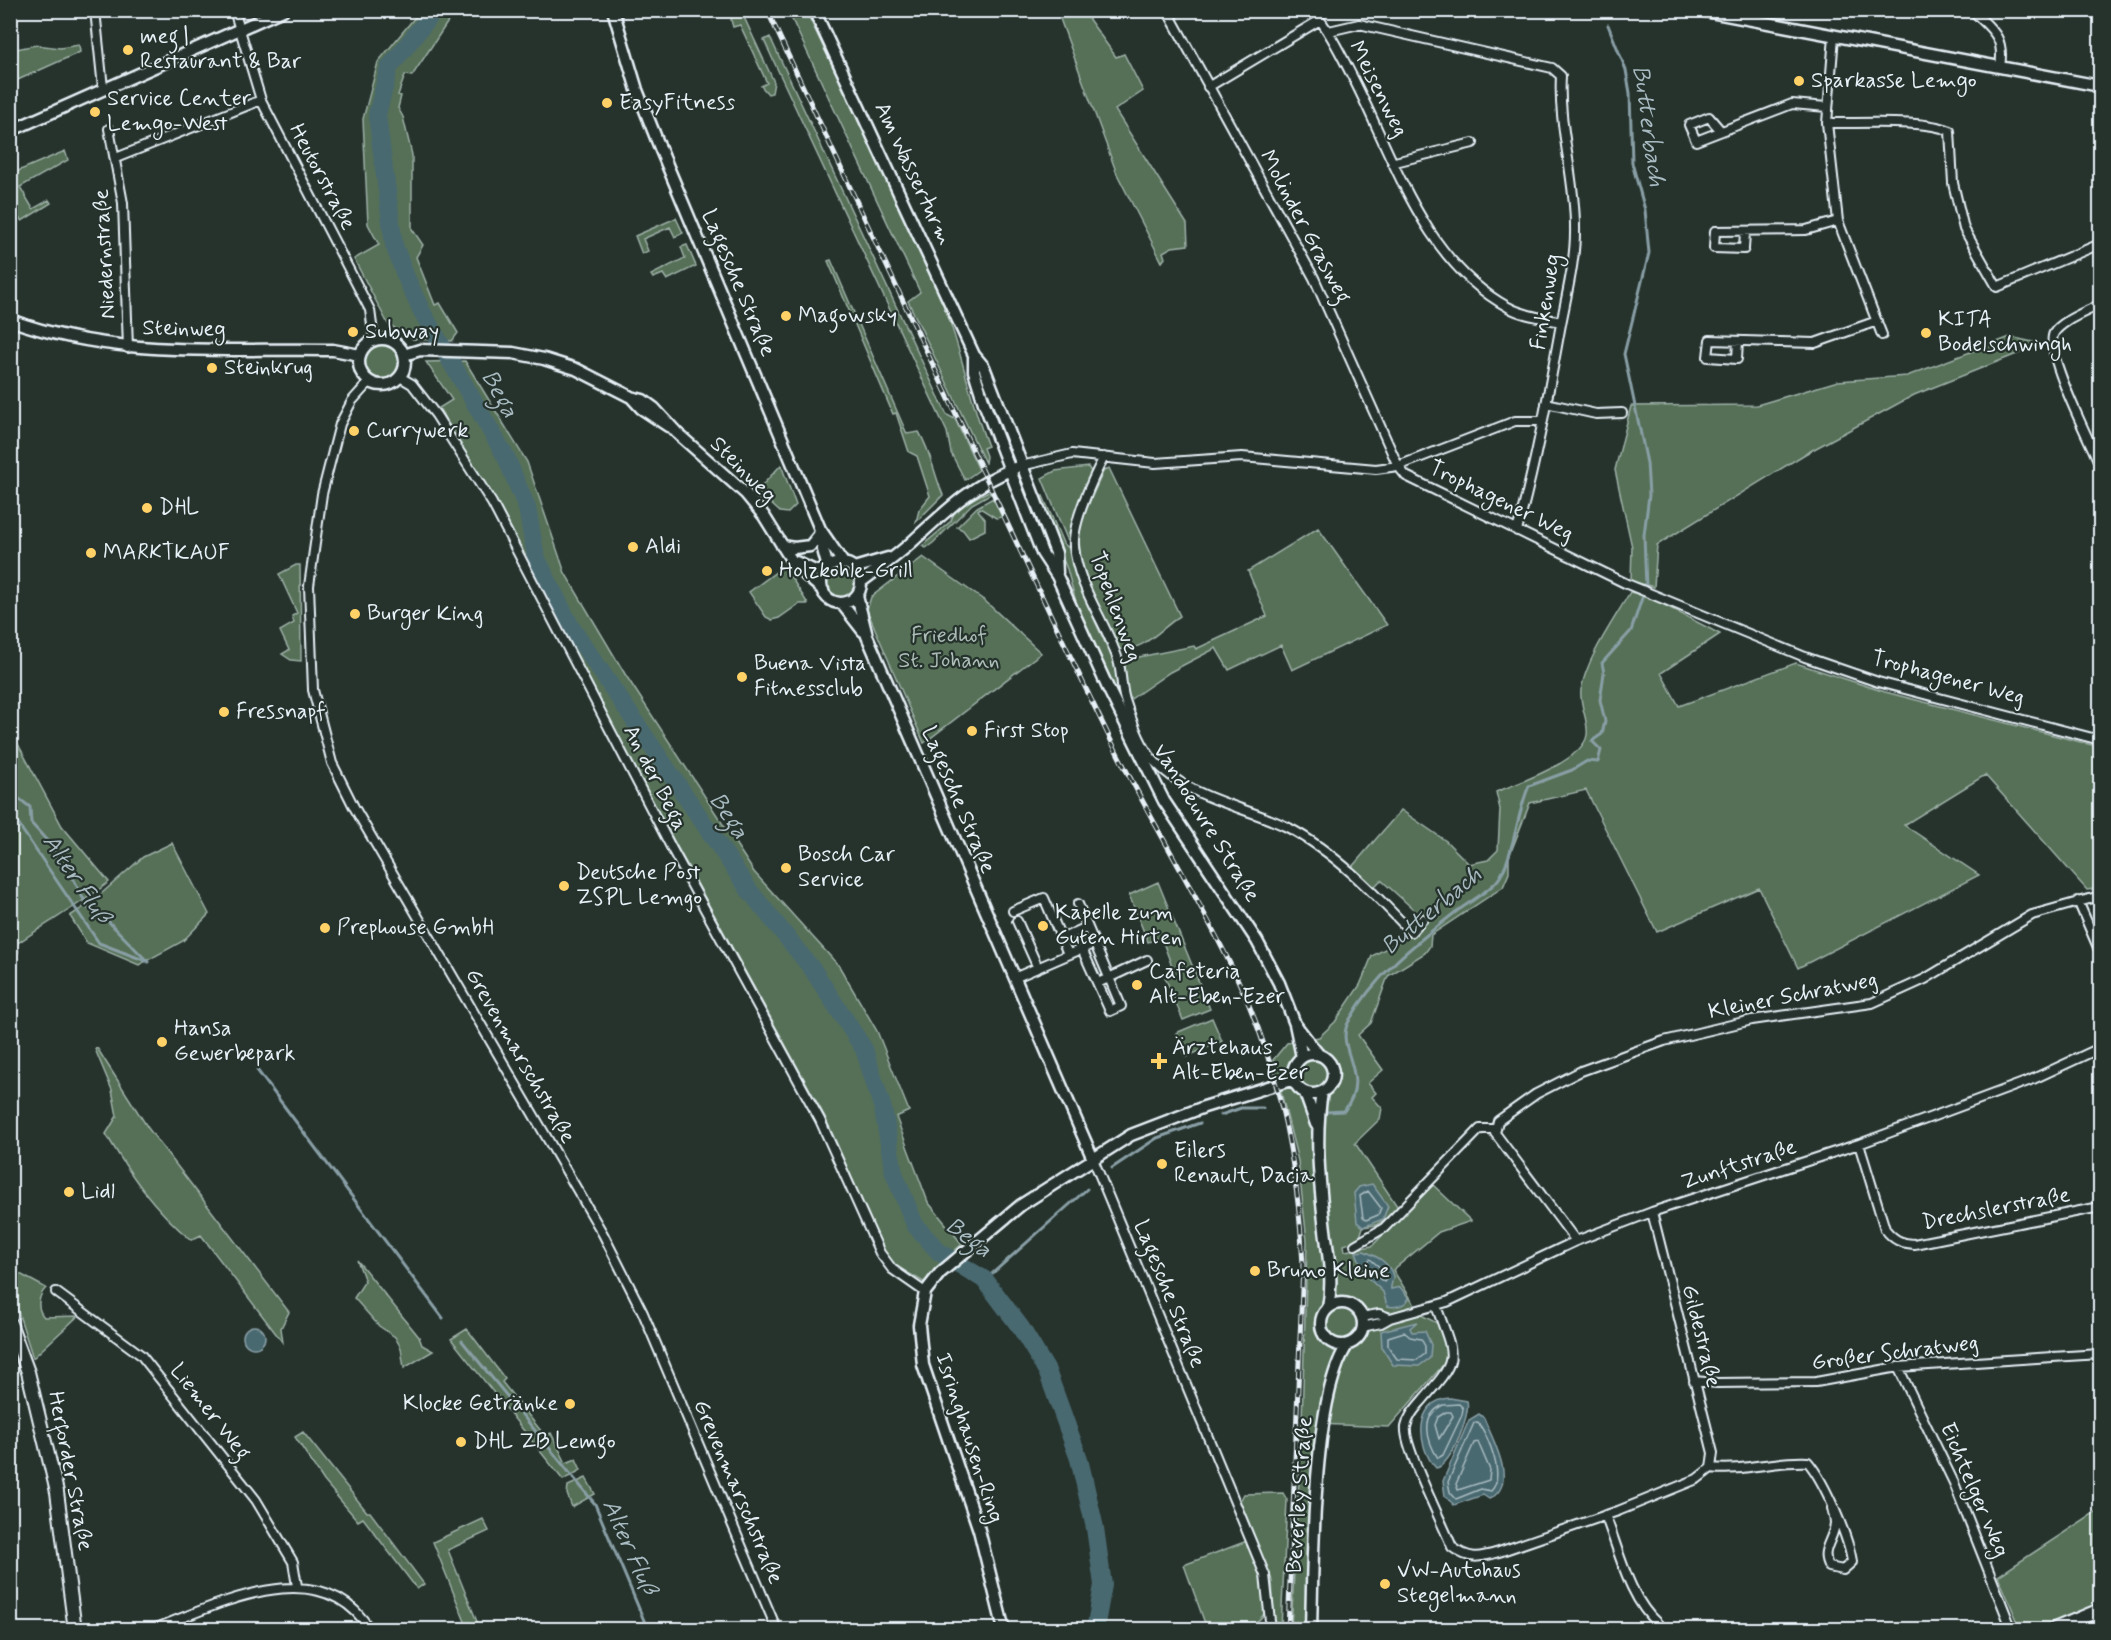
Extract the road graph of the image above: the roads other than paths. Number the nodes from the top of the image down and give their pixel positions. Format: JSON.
{"nodes":[{"id":1,"x":95,"y":10,"type":"edge"},
{"id":2,"x":234,"y":10,"type":"edge"},
{"id":3,"x":283,"y":10,"type":"edge"},
{"id":4,"x":613,"y":10,"type":"edge"},
{"id":5,"x":814,"y":10,"type":"edge"},
{"id":6,"x":1167,"y":10,"type":"edge"},
{"id":7,"x":1699,"y":10,"type":"edge"},
{"id":8,"x":1972,"y":10,"type":"edge"},
{"id":9,"x":238,"y":30,"type":"junction"},
{"id":10,"x":1329,"y":31,"type":"junction"},
{"id":11,"x":1834,"y":36,"type":"junction"},
{"id":12,"x":2000,"y":67,"type":"junction"},
{"id":13,"x":2100,"y":86,"type":"edge"},
{"id":14,"x":1208,"y":87,"type":"junction"},
{"id":15,"x":103,"y":88,"type":"junction"},
{"id":16,"x":261,"y":100,"type":"junction"},
{"id":17,"x":1827,"y":107,"type":"junction"},
{"id":18,"x":1827,"y":123,"type":"junction"},
{"id":19,"x":109,"y":129,"type":"dead end"},
{"id":20,"x":10,"y":131,"type":"edge"},
{"id":21,"x":1721,"y":131,"type":"dead end"},
{"id":22,"x":1473,"y":143,"type":"dead end"},
{"id":23,"x":116,"y":158,"type":"junction"},
{"id":24,"x":1395,"y":162,"type":"junction"},
{"id":25,"x":1838,"y":222,"type":"junction"},
{"id":26,"x":1745,"y":232,"type":"junction"},
{"id":27,"x":2100,"y":244,"type":"edge"},
{"id":28,"x":2100,"y":304,"type":"edge"},
{"id":29,"x":10,"y":320,"type":"edge"},
{"id":30,"x":1877,"y":321,"type":"junction"},
{"id":31,"x":1561,"y":322,"type":"junction"},
{"id":32,"x":1882,"y":335,"type":"dead end"},
{"id":33,"x":374,"y":340,"type":"junction"},
{"id":34,"x":1738,"y":341,"type":"dead end"},
{"id":35,"x":128,"y":348,"type":"junction"},
{"id":36,"x":404,"y":355,"type":"junction"},
{"id":37,"x":974,"y":355,"type":"junction"},
{"id":38,"x":360,"y":356,"type":"junction"},
{"id":39,"x":399,"y":376,"type":"junction"},
{"id":40,"x":370,"y":381,"type":"junction"},
{"id":41,"x":1546,"y":403,"type":"junction"},
{"id":42,"x":1622,"y":414,"type":"dead end"},
{"id":43,"x":1543,"y":421,"type":"junction"},
{"id":44,"x":1104,"y":457,"type":"junction"},
{"id":45,"x":2100,"y":465,"type":"edge"},
{"id":46,"x":1021,"y":466,"type":"junction"},
{"id":47,"x":1398,"y":466,"type":"junction"},
{"id":48,"x":1009,"y":471,"type":"junction"},
{"id":49,"x":1517,"y":531,"type":"junction"},
{"id":50,"x":819,"y":532,"type":"junction"},
{"id":51,"x":783,"y":546,"type":"junction"},
{"id":52,"x":891,"y":557,"type":"junction"},
{"id":53,"x":791,"y":559,"type":"junction"},
{"id":54,"x":849,"y":566,"type":"junction"},
{"id":55,"x":826,"y":569,"type":"junction"},
{"id":56,"x":1058,"y":576,"type":"junction"},
{"id":57,"x":861,"y":582,"type":"junction"},
{"id":58,"x":823,"y":590,"type":"junction"},
{"id":59,"x":857,"y":596,"type":"junction"},
{"id":60,"x":842,"y":604,"type":"junction"},
{"id":61,"x":867,"y":636,"type":"junction"},
{"id":62,"x":2100,"y":741,"type":"edge"},
{"id":63,"x":2100,"y":896,"type":"edge"},
{"id":64,"x":2078,"y":901,"type":"junction"},
{"id":65,"x":1078,"y":904,"type":"dead end"},
{"id":66,"x":1013,"y":911,"type":"dead end"},
{"id":67,"x":1423,"y":919,"type":"dead end"},
{"id":68,"x":1017,"y":921,"type":"dead end"},
{"id":69,"x":1087,"y":927,"type":"junction"},
{"id":70,"x":1061,"y":939,"type":"junction"},
{"id":71,"x":1093,"y":944,"type":"junction"},
{"id":72,"x":1082,"y":949,"type":"junction"},
{"id":73,"x":2100,"y":952,"type":"edge"},
{"id":74,"x":1068,"y":954,"type":"junction"},
{"id":75,"x":1147,"y":960,"type":"dead end"},
{"id":76,"x":1038,"y":968,"type":"junction"},
{"id":77,"x":1014,"y":978,"type":"junction"},
{"id":78,"x":1109,"y":979,"type":"junction"},
{"id":79,"x":1098,"y":983,"type":"junction"},
{"id":80,"x":1295,"y":1024,"type":"junction"},
{"id":81,"x":2100,"y":1047,"type":"edge"},
{"id":82,"x":1319,"y":1055,"type":"junction"},
{"id":83,"x":1302,"y":1057,"type":"junction"},
{"id":84,"x":1294,"y":1079,"type":"junction"},
{"id":85,"x":1322,"y":1092,"type":"junction"},
{"id":86,"x":1305,"y":1093,"type":"junction"},
{"id":87,"x":1317,"y":1127,"type":"junction"},
{"id":88,"x":1495,"y":1129,"type":"junction"},
{"id":89,"x":1859,"y":1144,"type":"junction"},
{"id":90,"x":1093,"y":1160,"type":"junction"},
{"id":91,"x":2100,"y":1207,"type":"edge"},
{"id":92,"x":1652,"y":1212,"type":"junction"},
{"id":93,"x":1576,"y":1241,"type":"junction"},
{"id":94,"x":1355,"y":1245,"type":"dead end"},
{"id":95,"x":1332,"y":1276,"type":"junction"},
{"id":96,"x":56,"y":1292,"type":"dead end"},
{"id":97,"x":925,"y":1292,"type":"junction"},
{"id":98,"x":1347,"y":1304,"type":"junction"},
{"id":99,"x":1436,"y":1306,"type":"junction"},
{"id":100,"x":1328,"y":1308,"type":"junction"},
{"id":101,"x":1362,"y":1322,"type":"junction"},
{"id":102,"x":10,"y":1323,"type":"edge"},
{"id":103,"x":1329,"y":1340,"type":"junction"},
{"id":104,"x":1348,"y":1344,"type":"junction"},
{"id":105,"x":2100,"y":1354,"type":"edge"},
{"id":106,"x":1335,"y":1365,"type":"junction"},
{"id":107,"x":1898,"y":1367,"type":"junction"},
{"id":108,"x":1694,"y":1381,"type":"junction"},
{"id":109,"x":1711,"y":1468,"type":"junction"},
{"id":110,"x":1832,"y":1508,"type":"junction"},
{"id":111,"x":1605,"y":1515,"type":"junction"},
{"id":112,"x":297,"y":1586,"type":"junction"},
{"id":113,"x":2100,"y":1610,"type":"edge"},
{"id":114,"x":1658,"y":1624,"type":"dead end"},
{"id":115,"x":75,"y":1629,"type":"edge"},
{"id":116,"x":151,"y":1629,"type":"edge"},
{"id":117,"x":370,"y":1629,"type":"edge"},
{"id":118,"x":777,"y":1629,"type":"edge"},
{"id":119,"x":1004,"y":1629,"type":"edge"},
{"id":120,"x":1270,"y":1629,"type":"edge"},
{"id":121,"x":1311,"y":1629,"type":"edge"},
{"id":122,"x":2012,"y":1629,"type":"edge"},
{"id":123,"x":2052,"y":1629,"type":"edge"}],
"edges":[{"from":1,"to":15,"type":"street"},
{"from":2,"to":9,"type":"street","name":"Heutorstraße"},
{"from":3,"to":9,"type":"street"},
{"from":4,"to":50,"type":"street","name":"Lagesche Straße"},
{"from":5,"to":37,"type":"street","name":"Am Wasserturm"},
{"from":6,"to":14,"type":"street","name":"Molinder Grasweg"},
{"from":7,"to":11,"type":"street"},
{"from":8,"to":12,"type":"street"},
{"from":9,"to":15,"type":"street"},
{"from":9,"to":16,"type":"street","name":"Heutorstraße"},
{"from":10,"to":14,"type":"street"},
{"from":10,"to":24,"type":"street","name":"Meisenweg"},
{"from":10,"to":31,"type":"street","name":"Finkenweg"},
{"from":11,"to":12,"type":"street"},
{"from":11,"to":17,"type":"street"},
{"from":12,"to":13,"type":"street"},
{"from":14,"to":47,"type":"street","name":"Molinder Grasweg"},
{"from":15,"to":20,"type":"street"},
{"from":16,"to":23,"type":"street","name":"Niedernstraße"},
{"from":16,"to":33,"type":"street","name":"Heutorstraße"},
{"from":17,"to":18,"type":"street"},
{"from":17,"to":21,"type":"street"},
{"from":18,"to":25,"type":"street"},
{"from":18,"to":27,"type":"street"},
{"from":19,"to":23,"type":"street","name":"Niedernstraße"},
{"from":22,"to":24,"type":"street","name":"Meisenweg"},
{"from":23,"to":35,"type":"street","name":"Niedernstraße"},
{"from":24,"to":31,"type":"street","name":"Meisenweg"},
{"from":25,"to":26,"type":"street"},
{"from":25,"to":30,"type":"street"},
{"from":26,"to":26,"type":"street"},
{"from":28,"to":45,"type":"street"},
{"from":29,"to":35,"type":"street","name":"Steinweg"},
{"from":30,"to":32,"type":"street"},
{"from":30,"to":34,"type":"street"},
{"from":31,"to":41,"type":"street","name":"Finkenweg"},
{"from":33,"to":36,"type":"street"},
{"from":33,"to":38,"type":"street"},
{"from":35,"to":38,"type":"street","name":"Steinweg"},
{"from":36,"to":39,"type":"street"},
{"from":36,"to":51,"type":"street","name":"Steinweg"},
{"from":37,"to":46,"type":"street","name":"Am Wasserturm"},
{"from":37,"to":48,"type":"street","name":"Am Wasserturm"},
{"from":38,"to":40,"type":"street"},
{"from":39,"to":40,"type":"street"},
{"from":39,"to":97,"type":"street","name":"An der Bega"},
{"from":40,"to":118,"type":"street","name":"Grevenmarschstraße"},
{"from":41,"to":42,"type":"street"},
{"from":41,"to":43,"type":"street","name":"Finkenweg"},
{"from":43,"to":47,"type":"street"},
{"from":43,"to":49,"type":"street","name":"Finkenweg"},
{"from":44,"to":46,"type":"street","name":"Trophagener Weg"},
{"from":44,"to":47,"type":"street","name":"Trophagener Weg"},
{"from":44,"to":67,"type":"street","name":"Topehlenweg"},
{"from":46,"to":48,"type":"street","name":"Trophagener Weg"},
{"from":46,"to":56,"type":"street","name":"Vandoeuvre Straße"},
{"from":47,"to":49,"type":"street","name":"Trophagener Weg"},
{"from":48,"to":52,"type":"street","name":"Trophagener Weg"},
{"from":48,"to":56,"type":"street","name":"Vandoeuvre Straße"},
{"from":49,"to":62,"type":"street","name":"Trophagener Weg"},
{"from":50,"to":51,"type":"street"},
{"from":50,"to":54,"type":"street","name":"Lagesche Straße"},
{"from":50,"to":55,"type":"street","name":"Lagesche Straße"},
{"from":51,"to":53,"type":"street","name":"Steinweg"},
{"from":52,"to":54,"type":"street","name":"Trophagener Weg"},
{"from":52,"to":57,"type":"street","name":"Trophagener Weg"},
{"from":53,"to":55,"type":"street"},
{"from":53,"to":58,"type":"street","name":"Steinweg"},
{"from":54,"to":55,"type":"street"},
{"from":54,"to":57,"type":"street"},
{"from":55,"to":58,"type":"street"},
{"from":56,"to":80,"type":"street","name":"Vandoeuvre Straße"},
{"from":57,"to":59,"type":"street"},
{"from":58,"to":60,"type":"street"},
{"from":59,"to":60,"type":"street"},
{"from":59,"to":61,"type":"street","name":"Lagesche Straße"},
{"from":60,"to":61,"type":"street","name":"Lagesche Straße"},
{"from":61,"to":77,"type":"street","name":"Lagesche Straße"},
{"from":63,"to":64,"type":"street","name":"Kleiner Schratweg"},
{"from":64,"to":73,"type":"street"},
{"from":64,"to":88,"type":"street","name":"Kleiner Schratweg"},
{"from":65,"to":69,"type":"street"},
{"from":66,"to":70,"type":"street"},
{"from":68,"to":76,"type":"street"},
{"from":69,"to":70,"type":"street"},
{"from":69,"to":71,"type":"street"},
{"from":70,"to":74,"type":"street"},
{"from":71,"to":72,"type":"street"},
{"from":71,"to":78,"type":"street"},
{"from":72,"to":74,"type":"street"},
{"from":72,"to":79,"type":"street"},
{"from":74,"to":76,"type":"street"},
{"from":75,"to":78,"type":"street"},
{"from":76,"to":77,"type":"street"},
{"from":77,"to":90,"type":"street","name":"Lagesche Straße"},
{"from":78,"to":79,"type":"street"},
{"from":78,"to":79,"type":"street"},
{"from":80,"to":82,"type":"street","name":"Vandoeuvre Straße"},
{"from":80,"to":83,"type":"street","name":"Vandoeuvre Straße"},
{"from":81,"to":89,"type":"street","name":"Zunftstraße"},
{"from":82,"to":83,"type":"street"},
{"from":82,"to":85,"type":"street"},
{"from":83,"to":84,"type":"street"},
{"from":84,"to":86,"type":"street"},
{"from":84,"to":90,"type":"street"},
{"from":85,"to":86,"type":"street"},
{"from":85,"to":87,"type":"street"},
{"from":86,"to":87,"type":"street"},
{"from":87,"to":95,"type":"street"},
{"from":88,"to":93,"type":"street"},
{"from":88,"to":94,"type":"street","name":"Kleiner Schratweg"},
{"from":89,"to":91,"type":"street","name":"Drechslerstraße"},
{"from":89,"to":92,"type":"street","name":"Zunftstraße"},
{"from":90,"to":97,"type":"street","name":"Isringhausen-Ring"},
{"from":90,"to":120,"type":"street","name":"Lagesche Straße"},
{"from":92,"to":93,"type":"street","name":"Zunftstraße"},
{"from":92,"to":108,"type":"street","name":"Gildestraße"},
{"from":93,"to":99,"type":"street","name":"Zunftstraße"},
{"from":95,"to":98,"type":"street"},
{"from":95,"to":100,"type":"street"},
{"from":96,"to":112,"type":"street","name":"Liemer Weg"},
{"from":97,"to":119,"type":"street","name":"Isringhausen-Ring"},
{"from":98,"to":100,"type":"street"},
{"from":98,"to":101,"type":"street"},
{"from":99,"to":101,"type":"street","name":"Zunftstraße"},
{"from":99,"to":111,"type":"street"},
{"from":100,"to":103,"type":"street"},
{"from":101,"to":104,"type":"street"},
{"from":102,"to":115,"type":"main road","name":"Herforder Straße"},
{"from":103,"to":104,"type":"street"},
{"from":103,"to":106,"type":"street"},
{"from":104,"to":106,"type":"street"},
{"from":105,"to":107,"type":"street","name":"Großer Schratweg"},
{"from":106,"to":121,"type":"street","name":"Beverley Straße"},
{"from":107,"to":108,"type":"street","name":"Großer Schratweg"},
{"from":107,"to":122,"type":"street","name":"Eichtelger Weg"},
{"from":108,"to":109,"type":"street","name":"Gildestraße"},
{"from":109,"to":110,"type":"street"},
{"from":109,"to":111,"type":"street"},
{"from":110,"to":110,"type":"street"},
{"from":111,"to":114,"type":"street"},
{"from":112,"to":116,"type":"street"},
{"from":112,"to":117,"type":"street"},
{"from":113,"to":123,"type":"main road"}]}
